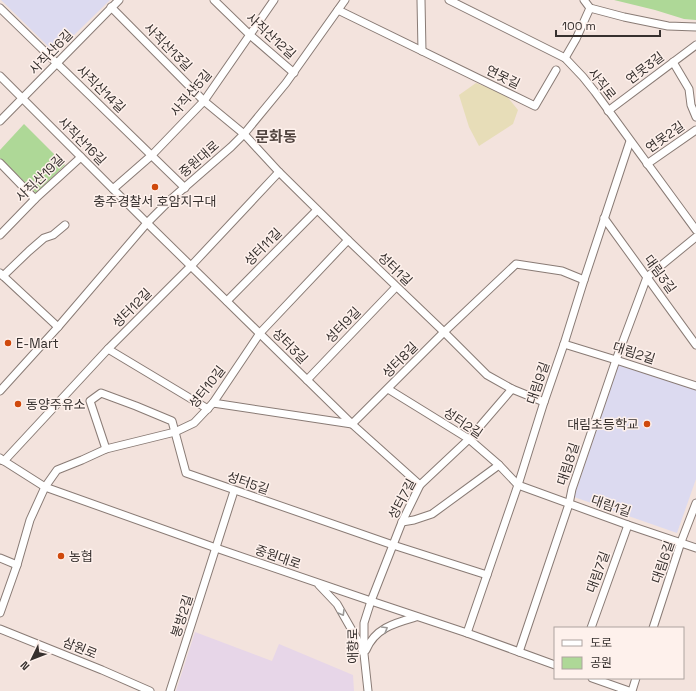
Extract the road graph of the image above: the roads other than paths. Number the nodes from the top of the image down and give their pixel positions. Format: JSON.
{"nodes":[{"id":1,"x":119,"y":0,"type":"edge"},
{"id":2,"x":214,"y":0,"type":"edge"},
{"id":3,"x":274,"y":0,"type":"edge"},
{"id":4,"x":345,"y":0,"type":"edge"},
{"id":5,"x":421,"y":0,"type":"edge"},
{"id":6,"x":449,"y":0,"type":"edge"},
{"id":7,"x":584,"y":0,"type":"edge"},
{"id":8,"x":111,"y":7,"type":"junction"},
{"id":9,"x":590,"y":8,"type":"junction"},
{"id":10,"x":0,"y":9,"type":"edge"},
{"id":11,"x":338,"y":10,"type":"junction"},
{"id":12,"x":696,"y":27,"type":"edge"},
{"id":13,"x":250,"y":35,"type":"junction"},
{"id":14,"x":696,"y":45,"type":"edge"},
{"id":15,"x":422,"y":51,"type":"junction"},
{"id":16,"x":565,"y":58,"type":"junction"},
{"id":17,"x":673,"y":62,"type":"junction"},
{"id":18,"x":56,"y":63,"type":"junction"},
{"id":19,"x":556,"y":70,"type":"dead end"},
{"id":20,"x":294,"y":73,"type":"junction"},
{"id":21,"x":0,"y":76,"type":"edge"},
{"id":22,"x":22,"y":98,"type":"junction"},
{"id":23,"x":204,"y":101,"type":"junction"},
{"id":24,"x":608,"y":111,"type":"junction"},
{"id":25,"x":696,"y":117,"type":"edge"},
{"id":26,"x":0,"y":121,"type":"edge"},
{"id":27,"x":696,"y":130,"type":"edge"},
{"id":28,"x":244,"y":134,"type":"junction"},
{"id":29,"x":630,"y":141,"type":"junction"},
{"id":30,"x":152,"y":155,"type":"junction"},
{"id":31,"x":81,"y":157,"type":"junction"},
{"id":32,"x":0,"y":164,"type":"edge"},
{"id":33,"x":647,"y":164,"type":"junction"},
{"id":34,"x":279,"y":172,"type":"junction"},
{"id":35,"x":185,"y":188,"type":"junction"},
{"id":36,"x":113,"y":189,"type":"junction"},
{"id":37,"x":35,"y":199,"type":"junction"},
{"id":38,"x":317,"y":210,"type":"junction"},
{"id":39,"x":604,"y":218,"type":"junction"},
{"id":40,"x":146,"y":223,"type":"junction"},
{"id":41,"x":65,"y":225,"type":"dead end"},
{"id":42,"x":696,"y":230,"type":"edge"},
{"id":43,"x":0,"y":235,"type":"edge"},
{"id":44,"x":696,"y":237,"type":"edge"},
{"id":45,"x":348,"y":240,"type":"junction"},
{"id":46,"x":191,"y":266,"type":"junction"},
{"id":47,"x":1,"y":275,"type":"edge"},
{"id":48,"x":647,"y":277,"type":"junction"},
{"id":49,"x":584,"y":280,"type":"junction"},
{"id":50,"x":396,"y":287,"type":"junction"},
{"id":51,"x":227,"y":301,"type":"junction"},
{"id":52,"x":58,"y":327,"type":"junction"},
{"id":53,"x":444,"y":332,"type":"junction"},
{"id":54,"x":260,"y":333,"type":"junction"},
{"id":55,"x":564,"y":344,"type":"junction"},
{"id":56,"x":696,"y":345,"type":"edge"},
{"id":57,"x":108,"y":349,"type":"junction"},
{"id":58,"x":616,"y":360,"type":"junction"},
{"id":59,"x":308,"y":380,"type":"junction"},
{"id":60,"x":696,"y":386,"type":"edge"},
{"id":61,"x":512,"y":388,"type":"junction"},
{"id":62,"x":388,"y":389,"type":"junction"},
{"id":63,"x":0,"y":391,"type":"edge"},
{"id":64,"x":544,"y":402,"type":"junction"},
{"id":65,"x":214,"y":403,"type":"junction"},
{"id":66,"x":208,"y":409,"type":"junction"},
{"id":67,"x":352,"y":424,"type":"junction"},
{"id":68,"x":175,"y":432,"type":"junction"},
{"id":69,"x":469,"y":439,"type":"junction"},
{"id":70,"x":106,"y":449,"type":"junction"},
{"id":71,"x":1,"y":460,"type":"edge"},
{"id":72,"x":499,"y":465,"type":"junction"},
{"id":73,"x":420,"y":485,"type":"junction"},
{"id":74,"x":518,"y":485,"type":"junction"},
{"id":75,"x":45,"y":487,"type":"junction"},
{"id":76,"x":234,"y":491,"type":"junction"},
{"id":77,"x":696,"y":503,"type":"edge"},
{"id":78,"x":569,"y":504,"type":"junction"},
{"id":79,"x":402,"y":522,"type":"junction"},
{"id":80,"x":628,"y":525,"type":"junction"},
{"id":81,"x":682,"y":542,"type":"junction"},
{"id":82,"x":393,"y":545,"type":"junction"},
{"id":83,"x":216,"y":548,"type":"junction"},
{"id":84,"x":696,"y":548,"type":"edge"},
{"id":85,"x":0,"y":558,"type":"edge"},
{"id":86,"x":17,"y":565,"type":"junction"},
{"id":87,"x":487,"y":575,"type":"junction"},
{"id":88,"x":317,"y":583,"type":"junction"},
{"id":89,"x":371,"y":601,"type":"junction"},
{"id":90,"x":0,"y":613,"type":"edge"},
{"id":91,"x":416,"y":616,"type":"junction"},
{"id":92,"x":591,"y":627,"type":"edge"},
{"id":93,"x":653,"y":627,"type":"edge"},
{"id":94,"x":0,"y":629,"type":"edge"},
{"id":95,"x":467,"y":633,"type":"junction"},
{"id":96,"x":519,"y":652,"type":"junction"},
{"id":97,"x":364,"y":654,"type":"junction"},
{"id":98,"x":554,"y":665,"type":"edge"},
{"id":99,"x":595,"y":679,"type":"edge"},
{"id":100,"x":636,"y":679,"type":"edge"},
{"id":101,"x":150,"y":691,"type":"edge"},
{"id":102,"x":170,"y":691,"type":"edge"},
{"id":103,"x":368,"y":691,"type":"edge"},
{"id":104,"x":629,"y":691,"type":"edge"},
{"id":105,"x":632,"y":691,"type":"edge"}],
"edges":[{"from":1,"to":8,"type":"street","name":"사직산6길"},
{"from":2,"to":13,"type":"street","name":"사직산12길"},
{"from":3,"to":13,"type":"street","name":"사직산5길"},
{"from":4,"to":11,"type":"street","name":"중원대로"},
{"from":5,"to":15,"type":"street"},
{"from":6,"to":16,"type":"street","name":"사직로"},
{"from":7,"to":9,"type":"street"},
{"from":8,"to":18,"type":"street","name":"사직산6길"},
{"from":8,"to":23,"type":"street","name":"사직산13길"},
{"from":9,"to":12,"type":"street"},
{"from":9,"to":16,"type":"street"},
{"from":10,"to":18,"type":"street","name":"사직산14길"},
{"from":11,"to":15,"type":"street","name":"연못길"},
{"from":11,"to":20,"type":"street","name":"중원대로"},
{"from":13,"to":20,"type":"street","name":"사직산12길"},
{"from":13,"to":23,"type":"street","name":"사직산5길"},
{"from":14,"to":17,"type":"street","name":"연못3길"},
{"from":15,"to":19,"type":"street","name":"연못길"},
{"from":16,"to":24,"type":"street","name":"사직로"},
{"from":17,"to":24,"type":"street","name":"연못3길"},
{"from":17,"to":25,"type":"street","name":"연못2길"},
{"from":18,"to":22,"type":"street","name":"사직산6길"},
{"from":18,"to":30,"type":"street","name":"사직산14길"},
{"from":20,"to":28,"type":"street","name":"중원대로"},
{"from":21,"to":22,"type":"street","name":"사직산16길"},
{"from":22,"to":26,"type":"street","name":"사직산6길"},
{"from":22,"to":31,"type":"street","name":"사직산16길"},
{"from":23,"to":28,"type":"street","name":"사직산13길"},
{"from":23,"to":30,"type":"street","name":"사직산5길"},
{"from":24,"to":29,"type":"street","name":"사직로"},
{"from":27,"to":33,"type":"street","name":"연못2길"},
{"from":28,"to":34,"type":"street","name":"성터1길"},
{"from":28,"to":35,"type":"street","name":"중원대로"},
{"from":29,"to":33,"type":"street","name":"사직로"},
{"from":29,"to":39,"type":"street","name":"대림9길"},
{"from":30,"to":35,"type":"street","name":"사직산14길"},
{"from":30,"to":36,"type":"street","name":"사직산5길"},
{"from":31,"to":36,"type":"street","name":"사직산16길"},
{"from":31,"to":37,"type":"street","name":"사직산19길"},
{"from":32,"to":37,"type":"street"},
{"from":33,"to":42,"type":"street","name":"사직로"},
{"from":34,"to":38,"type":"street","name":"성터1길"},
{"from":34,"to":46,"type":"street","name":"성터12길"},
{"from":35,"to":40,"type":"street","name":"중원대로"},
{"from":36,"to":40,"type":"street","name":"사직산16길"},
{"from":37,"to":43,"type":"street","name":"사직산19길"},
{"from":38,"to":45,"type":"street","name":"성터1길"},
{"from":38,"to":51,"type":"street","name":"성터11길"},
{"from":39,"to":48,"type":"street","name":"대림3길"},
{"from":39,"to":49,"type":"street","name":"대림9길"},
{"from":40,"to":46,"type":"street","name":"성터3길"},
{"from":40,"to":52,"type":"street","name":"중원대로"},
{"from":41,"to":47,"type":"street"},
{"from":44,"to":48,"type":"street"},
{"from":45,"to":50,"type":"street","name":"성터1길"},
{"from":45,"to":54,"type":"street","name":"성터10길"},
{"from":46,"to":51,"type":"street","name":"성터3길"},
{"from":46,"to":57,"type":"street","name":"성터12길"},
{"from":47,"to":52,"type":"street"},
{"from":48,"to":56,"type":"street","name":"대림3길"},
{"from":48,"to":58,"type":"street","name":"대림8길"},
{"from":49,"to":53,"type":"street","name":"성터8길"},
{"from":49,"to":55,"type":"street","name":"대림9길"},
{"from":50,"to":53,"type":"street","name":"성터1길"},
{"from":50,"to":59,"type":"street","name":"성터9길"},
{"from":51,"to":54,"type":"street","name":"성터3길"},
{"from":52,"to":63,"type":"street","name":"중원대로"},
{"from":53,"to":61,"type":"street","name":"성터1길"},
{"from":53,"to":62,"type":"street","name":"성터8길"},
{"from":54,"to":59,"type":"street","name":"성터3길"},
{"from":54,"to":65,"type":"street","name":"성터10길"},
{"from":55,"to":58,"type":"street","name":"대림2길"},
{"from":55,"to":64,"type":"street","name":"대림9길"},
{"from":57,"to":66,"type":"street"},
{"from":57,"to":71,"type":"street","name":"성터12길"},
{"from":58,"to":60,"type":"street","name":"대림2길"},
{"from":58,"to":78,"type":"street","name":"대림8길"},
{"from":59,"to":67,"type":"street","name":"성터3길"},
{"from":61,"to":64,"type":"street","name":"성터1길"},
{"from":61,"to":69,"type":"street","name":"성터7길"},
{"from":62,"to":67,"type":"street","name":"성터8길"},
{"from":62,"to":69,"type":"street","name":"성터2길"},
{"from":64,"to":74,"type":"street","name":"대림9길"},
{"from":65,"to":66,"type":"street","name":"성터10길"},
{"from":65,"to":67,"type":"street"},
{"from":66,"to":68,"type":"street","name":"성터10길"},
{"from":67,"to":73,"type":"street","name":"성터3길"},
{"from":68,"to":70,"type":"street","name":"성터10길"},
{"from":68,"to":70,"type":"street","name":"성터5길"},
{"from":68,"to":76,"type":"street","name":"성터5길"},
{"from":69,"to":72,"type":"street","name":"성터2길"},
{"from":69,"to":73,"type":"street","name":"성터7길"},
{"from":70,"to":75,"type":"street","name":"성터10길"},
{"from":71,"to":75,"type":"street","name":"중원대로"},
{"from":72,"to":74,"type":"street","name":"성터2길"},
{"from":72,"to":79,"type":"street"},
{"from":73,"to":79,"type":"street","name":"성터7길"},
{"from":74,"to":78,"type":"street","name":"대림1길"},
{"from":74,"to":87,"type":"street","name":"대림9길"},
{"from":75,"to":83,"type":"street","name":"중원대로"},
{"from":75,"to":86,"type":"street"},
{"from":76,"to":82,"type":"street","name":"성터5길"},
{"from":76,"to":83,"type":"street","name":"봉방2길"},
{"from":77,"to":81,"type":"street","name":"대림6길"},
{"from":78,"to":80,"type":"street","name":"대림1길"},
{"from":78,"to":96,"type":"street","name":"대림8길"},
{"from":79,"to":82,"type":"street","name":"성터7길"},
{"from":80,"to":81,"type":"street","name":"대림1길"},
{"from":80,"to":92,"type":"street","name":"대림7길"},
{"from":81,"to":84,"type":"street","name":"대림1길"},
{"from":81,"to":93,"type":"street","name":"대림6길"},
{"from":82,"to":87,"type":"street","name":"성터5길"},
{"from":82,"to":89,"type":"street","name":"성터7길"},
{"from":83,"to":88,"type":"street","name":"중원대로"},
{"from":83,"to":102,"type":"street","name":"봉방2길"},
{"from":85,"to":86,"type":"street"},
{"from":86,"to":90,"type":"street"},
{"from":87,"to":95,"type":"street","name":"대림9길"},
{"from":88,"to":89,"type":"street","name":"중원대로"},
{"from":88,"to":97,"type":"street","one_way":true},
{"from":89,"to":91,"type":"street","name":"중원대로"},
{"from":89,"to":97,"type":"street","name":"애향로"},
{"from":91,"to":95,"type":"street","name":"중원대로"},
{"from":97,"to":91,"type":"street","one_way":true},
{"from":94,"to":101,"type":"street","name":"삼원로"},
{"from":95,"to":96,"type":"street","name":"중원대로"},
{"from":96,"to":98,"type":"street","name":"중원대로"},
{"from":97,"to":103,"type":"street","name":"애향로"},
{"from":99,"to":104,"type":"street"},
{"from":100,"to":105,"type":"street"}]}
